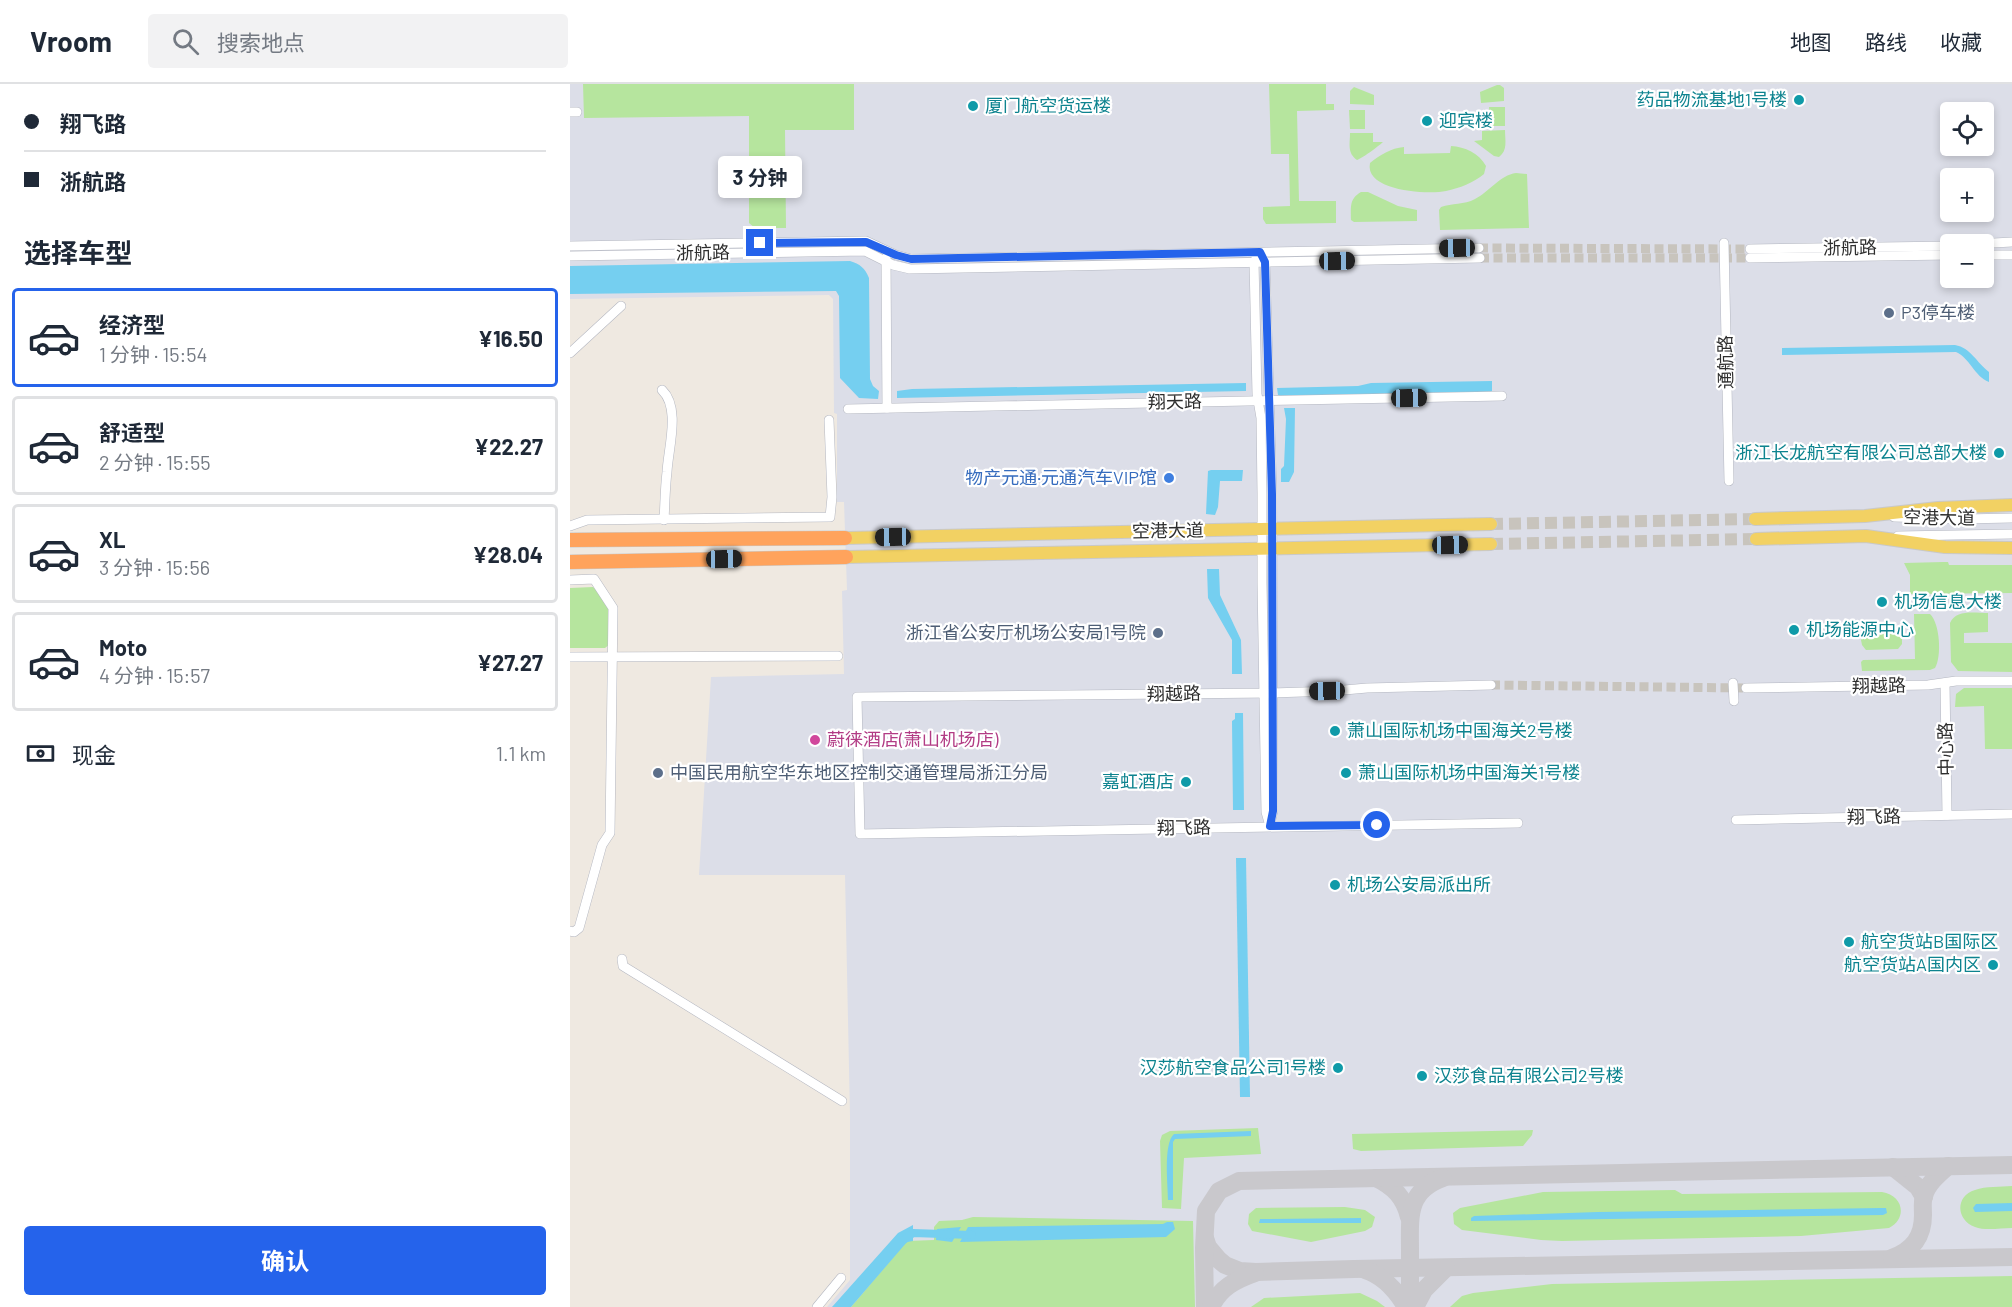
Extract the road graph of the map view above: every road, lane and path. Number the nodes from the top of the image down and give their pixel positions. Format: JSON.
{"nodes":[{"id":1,"x":2012,"y":242,"type":"edge"},
{"id":2,"x":1724,"y":243,"type":"dead end"},
{"id":3,"x":1994,"y":243,"type":"edge"},
{"id":4,"x":570,"y":246,"type":"edge"},
{"id":5,"x":1940,"y":246,"type":"edge"},
{"id":6,"x":886,"y":250,"type":"junction"},
{"id":7,"x":1260,"y":252,"type":"junction"},
{"id":8,"x":1940,"y":255,"type":"edge"},
{"id":9,"x":1994,"y":255,"type":"edge"},
{"id":10,"x":2012,"y":255,"type":"edge"},
{"id":11,"x":570,"y":256,"type":"edge"},
{"id":12,"x":886,"y":261,"type":"junction"},
{"id":13,"x":1254,"y":262,"type":"junction"},
{"id":14,"x":1265,"y":262,"type":"junction"},
{"id":15,"x":621,"y":306,"type":"dead end"},
{"id":16,"x":570,"y":352,"type":"edge"},
{"id":17,"x":662,"y":390,"type":"dead end"},
{"id":18,"x":1502,"y":396,"type":"dead end"},
{"id":19,"x":1258,"y":401,"type":"junction"},
{"id":20,"x":1269,"y":401,"type":"junction"},
{"id":21,"x":887,"y":408,"type":"junction"},
{"id":22,"x":848,"y":409,"type":"dead end"},
{"id":23,"x":829,"y":420,"type":"dead end"},
{"id":24,"x":1729,"y":481,"type":"dead end"},
{"id":25,"x":2012,"y":505,"type":"edge"},
{"id":26,"x":1865,"y":516,"type":"junction"},
{"id":27,"x":1755,"y":519,"type":"tunnel mouth"},
{"id":28,"x":2012,"y":519,"type":"edge"},
{"id":29,"x":664,"y":520,"type":"junction"},
{"id":30,"x":1491,"y":524,"type":"tunnel mouth"},
{"id":31,"x":570,"y":526,"type":"edge"},
{"id":32,"x":1267,"y":529,"type":"junction"},
{"id":33,"x":2012,"y":534,"type":"edge"},
{"id":34,"x":1866,"y":536,"type":"junction"},
{"id":35,"x":845,"y":538,"type":"joint"},
{"id":36,"x":1756,"y":539,"type":"tunnel mouth"},
{"id":37,"x":570,"y":540,"type":"edge"},
{"id":38,"x":1491,"y":544,"type":"tunnel mouth"},
{"id":39,"x":2012,"y":548,"type":"edge"},
{"id":40,"x":1267,"y":549,"type":"junction"},
{"id":41,"x":846,"y":557,"type":"joint"},
{"id":42,"x":570,"y":562,"type":"edge"},
{"id":43,"x":570,"y":580,"type":"edge"},
{"id":44,"x":838,"y":656,"type":"dead end"},
{"id":45,"x":570,"y":657,"type":"edge"},
{"id":46,"x":612,"y":657,"type":"junction"},
{"id":47,"x":2012,"y":681,"type":"edge"},
{"id":48,"x":1733,"y":683,"type":"dead end"},
{"id":49,"x":1945,"y":683,"type":"junction"},
{"id":50,"x":1491,"y":686,"type":"tunnel mouth"},
{"id":51,"x":1746,"y":688,"type":"tunnel mouth"},
{"id":52,"x":1268,"y":693,"type":"junction"},
{"id":53,"x":1734,"y":701,"type":"dead end"},
{"id":54,"x":2012,"y":814,"type":"edge"},
{"id":55,"x":1947,"y":815,"type":"junction"},
{"id":56,"x":1736,"y":820,"type":"dead end"},
{"id":57,"x":1518,"y":823,"type":"dead end"},
{"id":58,"x":860,"y":824,"type":"joint"},
{"id":59,"x":1270,"y":826,"type":"junction"},
{"id":60,"x":570,"y":931,"type":"edge"},
{"id":61,"x":622,"y":959,"type":"dead end"},
{"id":62,"x":842,"y":1101,"type":"dead end"},
{"id":63,"x":841,"y":1278,"type":"dead end"},
{"id":64,"x":817,"y":1307,"type":"edge"}],
"edges":[{"from":1,"to":3,"type":"street"},
{"from":2,"to":24,"type":"street","name":"通航路"},
{"from":4,"to":6,"type":"street","name":"浙航路"},
{"from":5,"to":8,"type":"street","name":"浙航路"},
{"from":6,"to":7,"type":"street","name":"浙航路"},
{"from":6,"to":12,"type":"street"},
{"from":7,"to":13,"type":"street"},
{"from":7,"to":14,"type":"street"},
{"from":7,"to":14,"type":"street","name":"浙航路"},
{"from":9,"to":10,"type":"street"},
{"from":11,"to":12,"type":"street","name":"浙航路"},
{"from":12,"to":13,"type":"street","name":"浙航路"},
{"from":12,"to":21,"type":"street"},
{"from":13,"to":14,"type":"street","name":"浙航路"},
{"from":13,"to":19,"type":"street"},
{"from":14,"to":20,"type":"street"},
{"from":15,"to":16,"type":"street"},
{"from":17,"to":29,"type":"street"},
{"from":18,"to":20,"type":"street","name":"翔天路"},
{"from":19,"to":20,"type":"street","name":"翔天路"},
{"from":19,"to":21,"type":"street","name":"翔天路"},
{"from":19,"to":32,"type":"street"},
{"from":20,"to":32,"type":"street"},
{"from":21,"to":22,"type":"street","name":"翔天路"},
{"from":23,"to":29,"type":"street"},
{"from":25,"to":26,"type":"main road","name":"空港大道"},
{"from":26,"to":27,"type":"main road","name":"空港大道"},
{"from":26,"to":28,"type":"street","name":"空港大道"},
{"from":29,"to":31,"type":"street"},
{"from":30,"to":32,"type":"main road","name":"空港大道"},
{"from":32,"to":35,"type":"main road","name":"空港大道"},
{"from":32,"to":40,"type":"street"},
{"from":33,"to":34,"type":"street","name":"空港大道"},
{"from":34,"to":36,"type":"main road","name":"空港大道"},
{"from":34,"to":39,"type":"main road","name":"空港大道"},
{"from":35,"to":37,"type":"highway"},
{"from":38,"to":40,"type":"main road","name":"空港大道"},
{"from":40,"to":41,"type":"main road","name":"空港大道"},
{"from":40,"to":52,"type":"street"},
{"from":41,"to":42,"type":"highway"},
{"from":43,"to":46,"type":"street"},
{"from":44,"to":46,"type":"street"},
{"from":45,"to":46,"type":"street"},
{"from":46,"to":60,"type":"street"},
{"from":47,"to":49,"type":"street","name":"翔越路"},
{"from":48,"to":53,"type":"street"},
{"from":49,"to":51,"type":"street","name":"翔越路"},
{"from":49,"to":55,"type":"street","name":"中心路"},
{"from":50,"to":52,"type":"street","name":"翔越路"},
{"from":52,"to":58,"type":"street","name":"翔越路"},
{"from":52,"to":59,"type":"street"},
{"from":54,"to":55,"type":"street","name":"翔飞路"},
{"from":55,"to":56,"type":"street","name":"翔飞路"},
{"from":57,"to":59,"type":"street","name":"翔飞路"},
{"from":58,"to":59,"type":"street","name":"翔飞路"},
{"from":61,"to":62,"type":"street"},
{"from":63,"to":64,"type":"street"}]}
